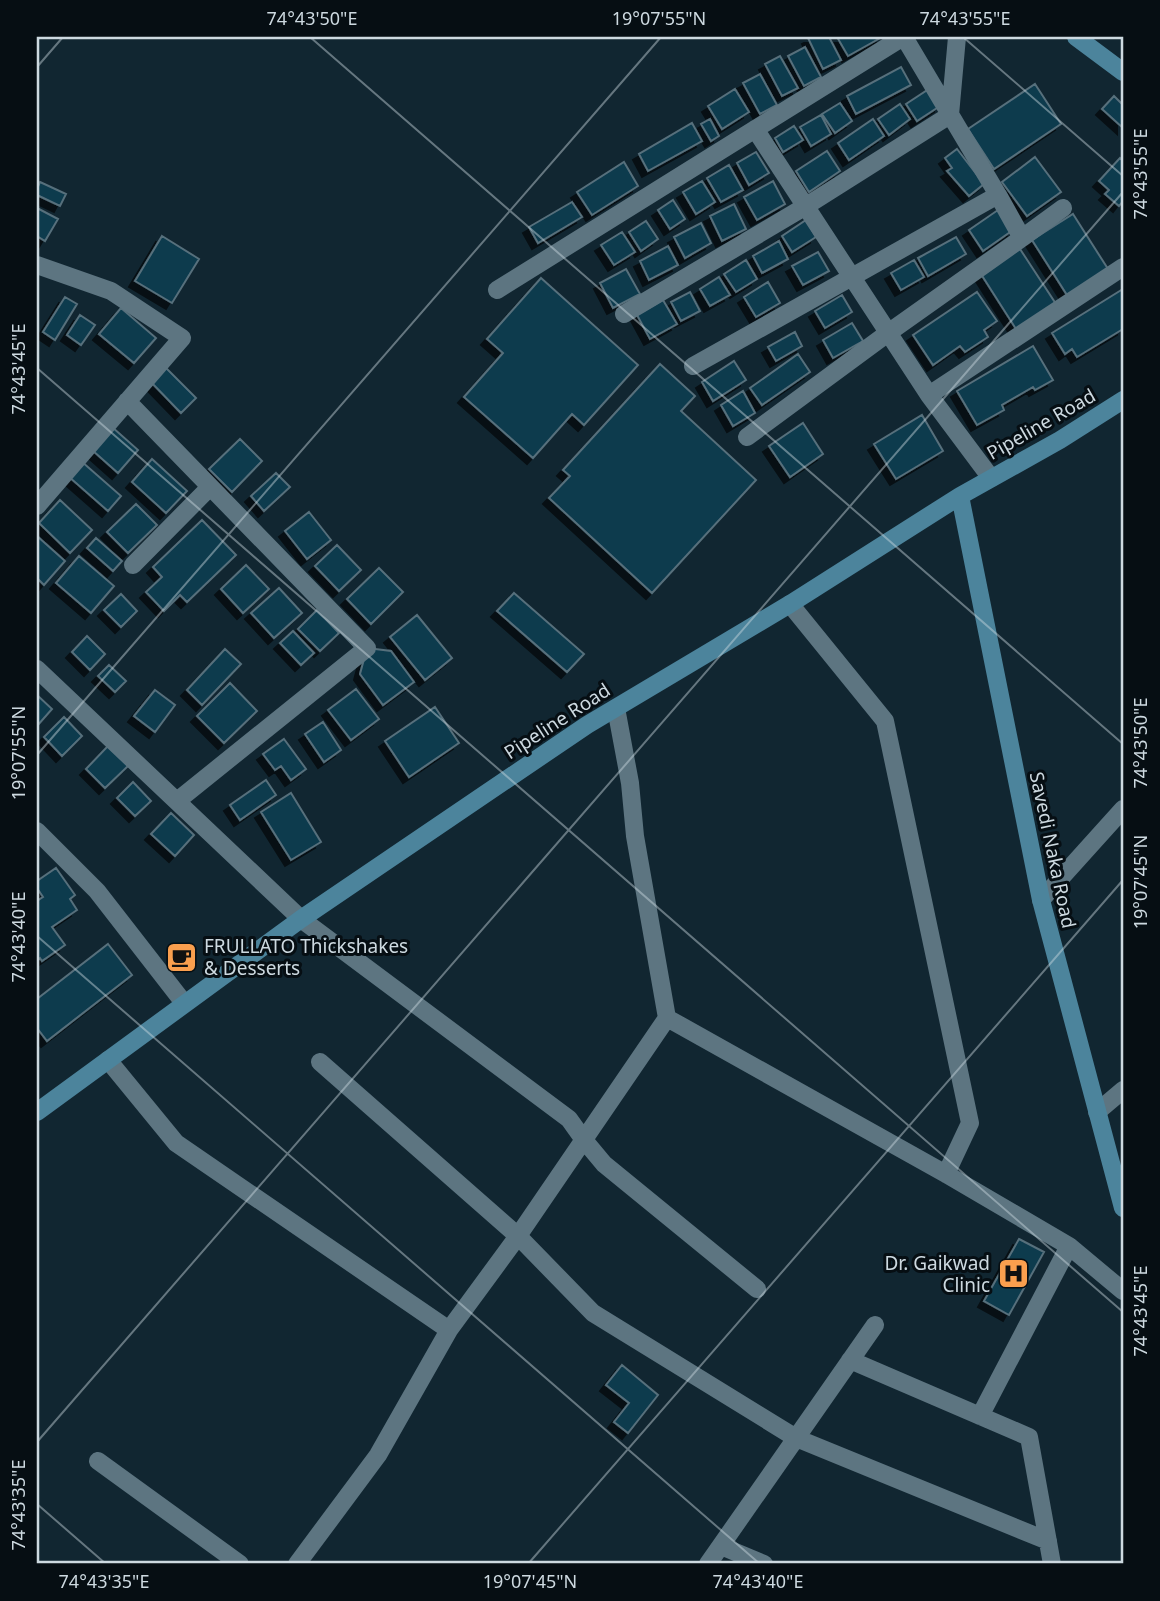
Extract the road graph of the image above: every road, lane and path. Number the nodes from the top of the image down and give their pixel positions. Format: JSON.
{"nodes":[{"id":1,"x":904,"y":37,"type":"edge"},
{"id":2,"x":957,"y":37,"type":"edge"},
{"id":3,"x":1076,"y":37,"type":"edge"},
{"id":4,"x":1123,"y":72,"type":"edge"},
{"id":5,"x":950,"y":115,"type":"junction"},
{"id":6,"x":755,"y":129,"type":"junction"},
{"id":7,"x":998,"y":195,"type":"junction"},
{"id":8,"x":806,"y":206,"type":"junction"},
{"id":9,"x":1063,"y":208,"type":"dead end"},
{"id":10,"x":1022,"y":238,"type":"junction"},
{"id":11,"x":37,"y":265,"type":"edge"},
{"id":12,"x":1123,"y":267,"type":"edge"},
{"id":13,"x":852,"y":277,"type":"junction"},
{"id":14,"x":497,"y":290,"type":"dead end"},
{"id":15,"x":624,"y":314,"type":"dead end"},
{"id":16,"x":888,"y":333,"type":"junction"},
{"id":17,"x":693,"y":366,"type":"dead end"},
{"id":18,"x":929,"y":395,"type":"junction"},
{"id":19,"x":1123,"y":400,"type":"edge"},
{"id":20,"x":127,"y":401,"type":"junction"},
{"id":21,"x":747,"y":437,"type":"dead end"},
{"id":22,"x":991,"y":478,"type":"junction"},
{"id":23,"x":210,"y":487,"type":"junction"},
{"id":24,"x":960,"y":496,"type":"junction"},
{"id":25,"x":37,"y":506,"type":"edge"},
{"id":26,"x":133,"y":565,"type":"dead end"},
{"id":27,"x":790,"y":604,"type":"junction"},
{"id":28,"x":37,"y":669,"type":"edge"},
{"id":29,"x":616,"y":708,"type":"junction"},
{"id":30,"x":177,"y":801,"type":"junction"},
{"id":31,"x":1123,"y":809,"type":"edge"},
{"id":32,"x":37,"y":831,"type":"edge"},
{"id":33,"x":1041,"y":900,"type":"junction"},
{"id":34,"x":301,"y":919,"type":"junction"},
{"id":35,"x":184,"y":1003,"type":"junction"},
{"id":36,"x":667,"y":1018,"type":"junction"},
{"id":37,"x":108,"y":1060,"type":"junction"},
{"id":38,"x":320,"y":1062,"type":"dead end"},
{"id":39,"x":1123,"y":1090,"type":"edge"},
{"id":40,"x":1097,"y":1111,"type":"junction"},
{"id":41,"x":37,"y":1112,"type":"edge"},
{"id":42,"x":584,"y":1140,"type":"junction"},
{"id":43,"x":946,"y":1174,"type":"junction"},
{"id":44,"x":1123,"y":1208,"type":"edge"},
{"id":45,"x":518,"y":1236,"type":"junction"},
{"id":46,"x":1069,"y":1246,"type":"junction"},
{"id":47,"x":757,"y":1289,"type":"dead end"},
{"id":48,"x":1123,"y":1291,"type":"edge"},
{"id":49,"x":875,"y":1325,"type":"dead end"},
{"id":50,"x":449,"y":1330,"type":"junction"},
{"id":51,"x":850,"y":1360,"type":"junction"},
{"id":52,"x":980,"y":1416,"type":"junction"},
{"id":53,"x":796,"y":1438,"type":"junction"},
{"id":54,"x":98,"y":1461,"type":"dead end"},
{"id":55,"x":1048,"y":1541,"type":"junction"},
{"id":56,"x":721,"y":1546,"type":"junction"},
{"id":57,"x":240,"y":1564,"type":"edge"},
{"id":58,"x":297,"y":1564,"type":"edge"},
{"id":59,"x":708,"y":1564,"type":"edge"},
{"id":60,"x":764,"y":1564,"type":"edge"},
{"id":61,"x":1052,"y":1564,"type":"edge"}],
"edges":[{"from":1,"to":5,"type":"street"},
{"from":1,"to":6,"type":"street"},
{"from":2,"to":5,"type":"street"},
{"from":3,"to":4,"type":"main road"},
{"from":5,"to":7,"type":"street"},
{"from":5,"to":8,"type":"street"},
{"from":6,"to":8,"type":"street"},
{"from":6,"to":14,"type":"street"},
{"from":7,"to":10,"type":"street"},
{"from":7,"to":13,"type":"street"},
{"from":8,"to":13,"type":"street"},
{"from":8,"to":15,"type":"street"},
{"from":9,"to":10,"type":"street"},
{"from":10,"to":16,"type":"street"},
{"from":11,"to":20,"type":"street"},
{"from":12,"to":18,"type":"street"},
{"from":13,"to":16,"type":"street"},
{"from":13,"to":17,"type":"street"},
{"from":16,"to":18,"type":"street"},
{"from":16,"to":21,"type":"street"},
{"from":18,"to":22,"type":"street"},
{"from":19,"to":22,"type":"main road","name":"Pipeline Road"},
{"from":20,"to":23,"type":"street"},
{"from":20,"to":25,"type":"street"},
{"from":22,"to":24,"type":"main road","name":"Pipeline Road"},
{"from":23,"to":26,"type":"street"},
{"from":23,"to":30,"type":"street"},
{"from":24,"to":27,"type":"main road","name":"Pipeline Road"},
{"from":24,"to":33,"type":"main road","name":"Savedi Naka Road"},
{"from":27,"to":29,"type":"main road","name":"Pipeline Road"},
{"from":27,"to":43,"type":"street"},
{"from":28,"to":30,"type":"street"},
{"from":29,"to":34,"type":"main road","name":"Pipeline Road"},
{"from":29,"to":36,"type":"street"},
{"from":30,"to":34,"type":"street"},
{"from":31,"to":33,"type":"street"},
{"from":32,"to":35,"type":"street"},
{"from":33,"to":40,"type":"main road","name":"Savedi Naka Road"},
{"from":34,"to":35,"type":"main road","name":"Pipeline Road"},
{"from":34,"to":42,"type":"street"},
{"from":35,"to":37,"type":"main road","name":"Pipeline Road"},
{"from":36,"to":42,"type":"street"},
{"from":36,"to":43,"type":"street"},
{"from":37,"to":41,"type":"main road","name":"Pipeline Road"},
{"from":37,"to":50,"type":"street"},
{"from":38,"to":45,"type":"street"},
{"from":39,"to":40,"type":"street"},
{"from":40,"to":44,"type":"main road","name":"Savedi Naka Road"},
{"from":42,"to":45,"type":"street"},
{"from":42,"to":47,"type":"street"},
{"from":43,"to":46,"type":"street"},
{"from":45,"to":50,"type":"street"},
{"from":45,"to":53,"type":"street"},
{"from":46,"to":48,"type":"street"},
{"from":46,"to":52,"type":"street"},
{"from":49,"to":51,"type":"street"},
{"from":50,"to":58,"type":"street"},
{"from":51,"to":52,"type":"street"},
{"from":51,"to":53,"type":"street"},
{"from":52,"to":55,"type":"street"},
{"from":53,"to":55,"type":"street"},
{"from":53,"to":56,"type":"street"},
{"from":54,"to":57,"type":"street"},
{"from":55,"to":61,"type":"street"},
{"from":56,"to":59,"type":"street"},
{"from":56,"to":60,"type":"street"}]}
